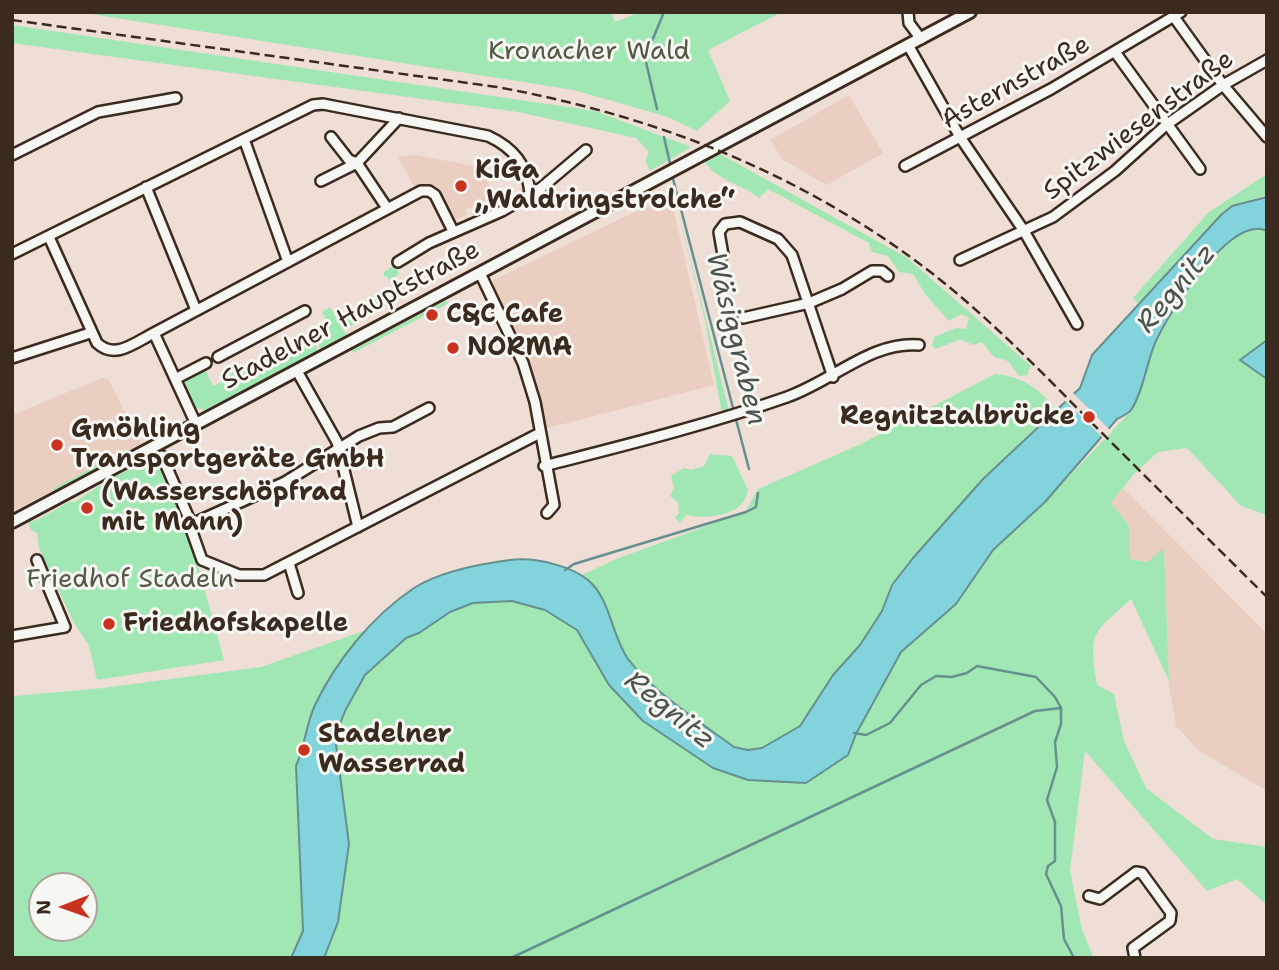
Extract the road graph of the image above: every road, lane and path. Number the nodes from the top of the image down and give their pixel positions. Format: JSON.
{"nodes":[{"id":1,"x":908,"y":12,"type":"edge"},
{"id":2,"x":970,"y":12,"type":"edge"},
{"id":3,"x":1178,"y":15,"type":"edge"},
{"id":4,"x":921,"y":38,"type":"junction"},
{"id":5,"x":908,"y":46,"type":"junction"},
{"id":6,"x":1115,"y":52,"type":"junction"},
{"id":7,"x":1267,"y":60,"type":"edge"},
{"id":8,"x":1223,"y":85,"type":"junction"},
{"id":9,"x":176,"y":98,"type":"dead end"},
{"id":10,"x":399,"y":118,"type":"junction"},
{"id":11,"x":1166,"y":125,"type":"junction"},
{"id":12,"x":331,"y":137,"type":"dead end"},
{"id":13,"x":960,"y":137,"type":"junction"},
{"id":14,"x":1267,"y":137,"type":"edge"},
{"id":15,"x":244,"y":139,"type":"junction"},
{"id":16,"x":586,"y":150,"type":"dead end"},
{"id":17,"x":12,"y":155,"type":"edge"},
{"id":18,"x":357,"y":163,"type":"junction"},
{"id":19,"x":905,"y":166,"type":"dead end"},
{"id":20,"x":1200,"y":169,"type":"dead end"},
{"id":21,"x":321,"y":181,"type":"dead end"},
{"id":22,"x":146,"y":187,"type":"junction"},
{"id":23,"x":530,"y":193,"type":"junction"},
{"id":24,"x":387,"y":208,"type":"junction"},
{"id":25,"x":453,"y":231,"type":"junction"},
{"id":26,"x":1024,"y":231,"type":"junction"},
{"id":27,"x":49,"y":237,"type":"junction"},
{"id":28,"x":12,"y":254,"type":"edge"},
{"id":29,"x":723,"y":255,"type":"dead end"},
{"id":30,"x":960,"y":260,"type":"dead end"},
{"id":31,"x":288,"y":262,"type":"junction"},
{"id":32,"x":398,"y":262,"type":"dead end"},
{"id":33,"x":480,"y":273,"type":"junction"},
{"id":34,"x":888,"y":276,"type":"dead end"},
{"id":35,"x":809,"y":303,"type":"junction"},
{"id":36,"x":196,"y":310,"type":"junction"},
{"id":37,"x":305,"y":311,"type":"dead end"},
{"id":38,"x":743,"y":318,"type":"dead end"},
{"id":39,"x":1077,"y":324,"type":"dead end"},
{"id":40,"x":90,"y":333,"type":"junction"},
{"id":41,"x":153,"y":333,"type":"junction"},
{"id":42,"x":919,"y":345,"type":"dead end"},
{"id":43,"x":218,"y":357,"type":"dead end"},
{"id":44,"x":12,"y":358,"type":"edge"},
{"id":45,"x":206,"y":363,"type":"dead end"},
{"id":46,"x":297,"y":371,"type":"junction"},
{"id":47,"x":833,"y":377,"type":"junction"},
{"id":48,"x":175,"y":379,"type":"junction"},
{"id":49,"x":429,"y":408,"type":"dead end"},
{"id":50,"x":196,"y":424,"type":"junction"},
{"id":51,"x":540,"y":433,"type":"junction"},
{"id":52,"x":339,"y":450,"type":"junction"},
{"id":53,"x":162,"y":456,"type":"dead end"},
{"id":54,"x":544,"y":466,"type":"junction"},
{"id":55,"x":547,"y":513,"type":"dead end"},
{"id":56,"x":12,"y":523,"type":"edge"},
{"id":57,"x":194,"y":523,"type":"junction"},
{"id":58,"x":358,"y":527,"type":"junction"},
{"id":59,"x":37,"y":560,"type":"dead end"},
{"id":60,"x":289,"y":562,"type":"junction"},
{"id":61,"x":298,"y":593,"type":"dead end"},
{"id":62,"x":12,"y":636,"type":"edge"},
{"id":63,"x":1089,"y":896,"type":"dead end"},
{"id":64,"x":1135,"y":958,"type":"edge"}],
"edges":[{"from":1,"to":4,"type":"street"},
{"from":2,"to":4,"type":"main road","name":"Stadelner Hauptstraße"},
{"from":3,"to":6,"type":"street","name":"Asternstraße"},
{"from":3,"to":8,"type":"street"},
{"from":4,"to":5,"type":"main road","name":"Stadelner Hauptstraße"},
{"from":5,"to":13,"type":"street"},
{"from":5,"to":33,"type":"main road","name":"Stadelner Hauptstraße"},
{"from":6,"to":11,"type":"street"},
{"from":6,"to":13,"type":"street","name":"Asternstraße"},
{"from":7,"to":8,"type":"street","name":"Spitzwiesenstraße"},
{"from":8,"to":11,"type":"street","name":"Spitzwiesenstraße"},
{"from":8,"to":14,"type":"street"},
{"from":9,"to":17,"type":"street"},
{"from":10,"to":15,"type":"street"},
{"from":10,"to":18,"type":"street"},
{"from":10,"to":23,"type":"street"},
{"from":11,"to":20,"type":"street"},
{"from":11,"to":26,"type":"street","name":"Spitzwiesenstraße"},
{"from":12,"to":18,"type":"street"},
{"from":13,"to":19,"type":"street","name":"Asternstraße"},
{"from":13,"to":26,"type":"street"},
{"from":15,"to":22,"type":"street"},
{"from":15,"to":31,"type":"street"},
{"from":16,"to":23,"type":"street"},
{"from":18,"to":21,"type":"street"},
{"from":18,"to":24,"type":"street"},
{"from":22,"to":27,"type":"street"},
{"from":22,"to":36,"type":"street"},
{"from":23,"to":25,"type":"street"},
{"from":24,"to":25,"type":"street"},
{"from":24,"to":31,"type":"street"},
{"from":25,"to":32,"type":"street"},
{"from":26,"to":30,"type":"street","name":"Spitzwiesenstraße"},
{"from":26,"to":39,"type":"street"},
{"from":27,"to":28,"type":"street"},
{"from":27,"to":40,"type":"street"},
{"from":29,"to":35,"type":"street"},
{"from":31,"to":36,"type":"street"},
{"from":33,"to":46,"type":"main road","name":"Stadelner Hauptstraße"},
{"from":33,"to":51,"type":"street"},
{"from":34,"to":35,"type":"street"},
{"from":35,"to":38,"type":"street"},
{"from":35,"to":47,"type":"street"},
{"from":36,"to":41,"type":"street"},
{"from":37,"to":43,"type":"street"},
{"from":40,"to":41,"type":"street"},
{"from":40,"to":44,"type":"street"},
{"from":41,"to":48,"type":"street"},
{"from":42,"to":47,"type":"street"},
{"from":45,"to":48,"type":"street"},
{"from":46,"to":50,"type":"main road","name":"Stadelner Hauptstraße"},
{"from":46,"to":52,"type":"street"},
{"from":47,"to":54,"type":"street"},
{"from":48,"to":50,"type":"street"},
{"from":49,"to":52,"type":"street"},
{"from":50,"to":56,"type":"main road","name":"Stadelner Hauptstraße"},
{"from":51,"to":54,"type":"street"},
{"from":51,"to":58,"type":"street"},
{"from":52,"to":57,"type":"street"},
{"from":52,"to":58,"type":"street"},
{"from":53,"to":57,"type":"street"},
{"from":54,"to":55,"type":"street"},
{"from":57,"to":60,"type":"street"},
{"from":58,"to":60,"type":"street"},
{"from":59,"to":62,"type":"street"},
{"from":60,"to":61,"type":"street"},
{"from":63,"to":64,"type":"street"}]}
